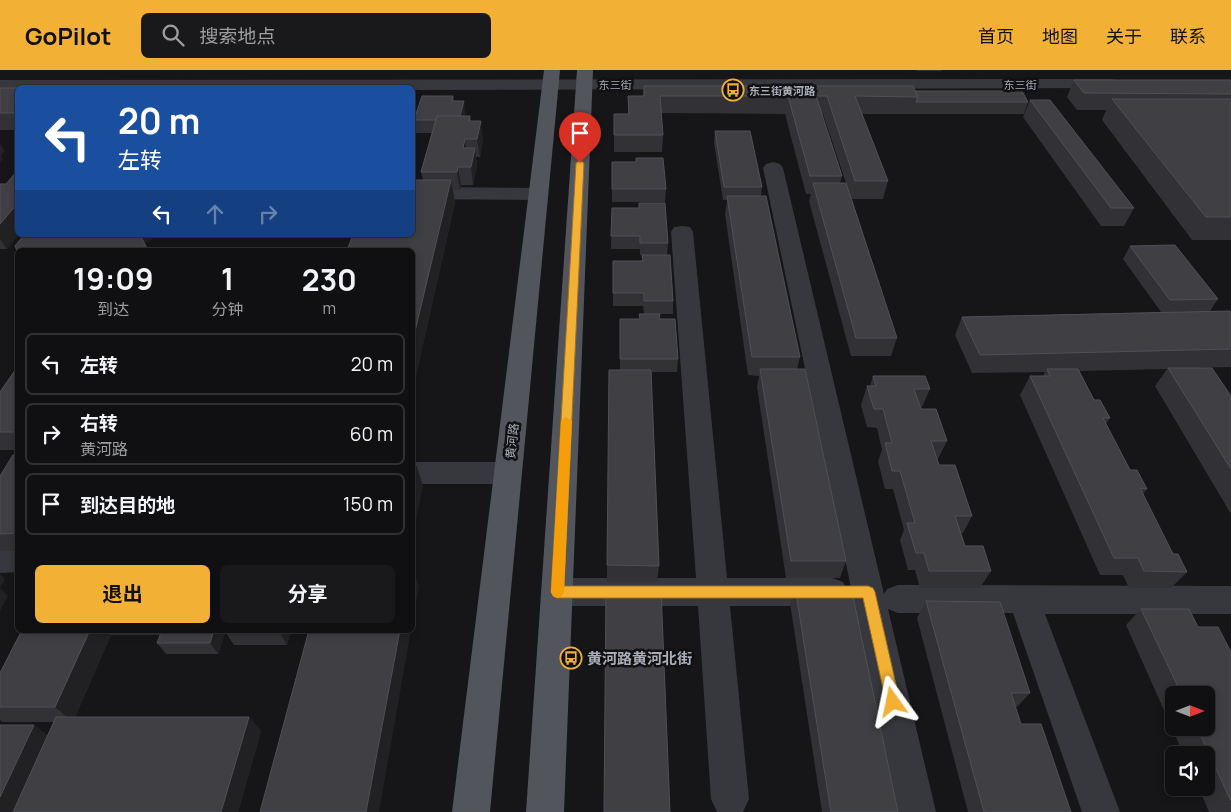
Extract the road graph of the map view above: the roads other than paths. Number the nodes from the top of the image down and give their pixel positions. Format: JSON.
{"nodes":[{"id":1,"x":551,"y":77,"type":"edge"},
{"id":2,"x":585,"y":77,"type":"edge"},
{"id":3,"x":740,"y":77,"type":"edge"},
{"id":4,"x":1131,"y":84,"type":"edge"},
{"id":5,"x":0,"y":85,"type":"edge"},
{"id":6,"x":773,"y":168,"type":"dead end"},
{"id":7,"x":415,"y":193,"type":"edge"},
{"id":8,"x":539,"y":194,"type":"junction"},
{"id":9,"x":682,"y":232,"type":"dead end"},
{"id":10,"x":415,"y":473,"type":"edge"},
{"id":11,"x":508,"y":473,"type":"junction"},
{"id":12,"x":0,"y":560,"type":"edge"},
{"id":13,"x":15,"y":560,"type":"edge"},
{"id":14,"x":557,"y":592,"type":"junction"},
{"id":15,"x":713,"y":592,"type":"junction"},
{"id":16,"x":883,"y":595,"type":"junction"},
{"id":17,"x":1024,"y":599,"type":"junction"},
{"id":18,"x":1231,"y":600,"type":"edge"},
{"id":19,"x":730,"y":799,"type":"dead end"},
{"id":20,"x":471,"y":812,"type":"edge"},
{"id":21,"x":546,"y":812,"type":"edge"},
{"id":22,"x":917,"y":812,"type":"edge"},
{"id":23,"x":1102,"y":812,"type":"edge"}],
"edges":[{"from":1,"to":2,"type":"street","name":"东三街"},
{"from":1,"to":5,"type":"street","name":"东三街"},
{"from":1,"to":8,"type":"main road","name":"黄河路"},
{"from":2,"to":3,"type":"street","name":"东三街"},
{"from":2,"to":14,"type":"main road"},
{"from":3,"to":4,"type":"street","name":"东三街"},
{"from":6,"to":16,"type":"street"},
{"from":7,"to":8,"type":"street"},
{"from":8,"to":11,"type":"main road","name":"黄河路"},
{"from":9,"to":15,"type":"street"},
{"from":10,"to":11,"type":"street"},
{"from":11,"to":20,"type":"main road","name":"黄河路"},
{"from":12,"to":13,"type":"street"},
{"from":14,"to":15,"type":"street"},
{"from":14,"to":21,"type":"main road"},
{"from":15,"to":16,"type":"street"},
{"from":15,"to":19,"type":"street"},
{"from":16,"to":17,"type":"street"},
{"from":16,"to":22,"type":"street"},
{"from":17,"to":18,"type":"street"},
{"from":17,"to":23,"type":"street"}]}
